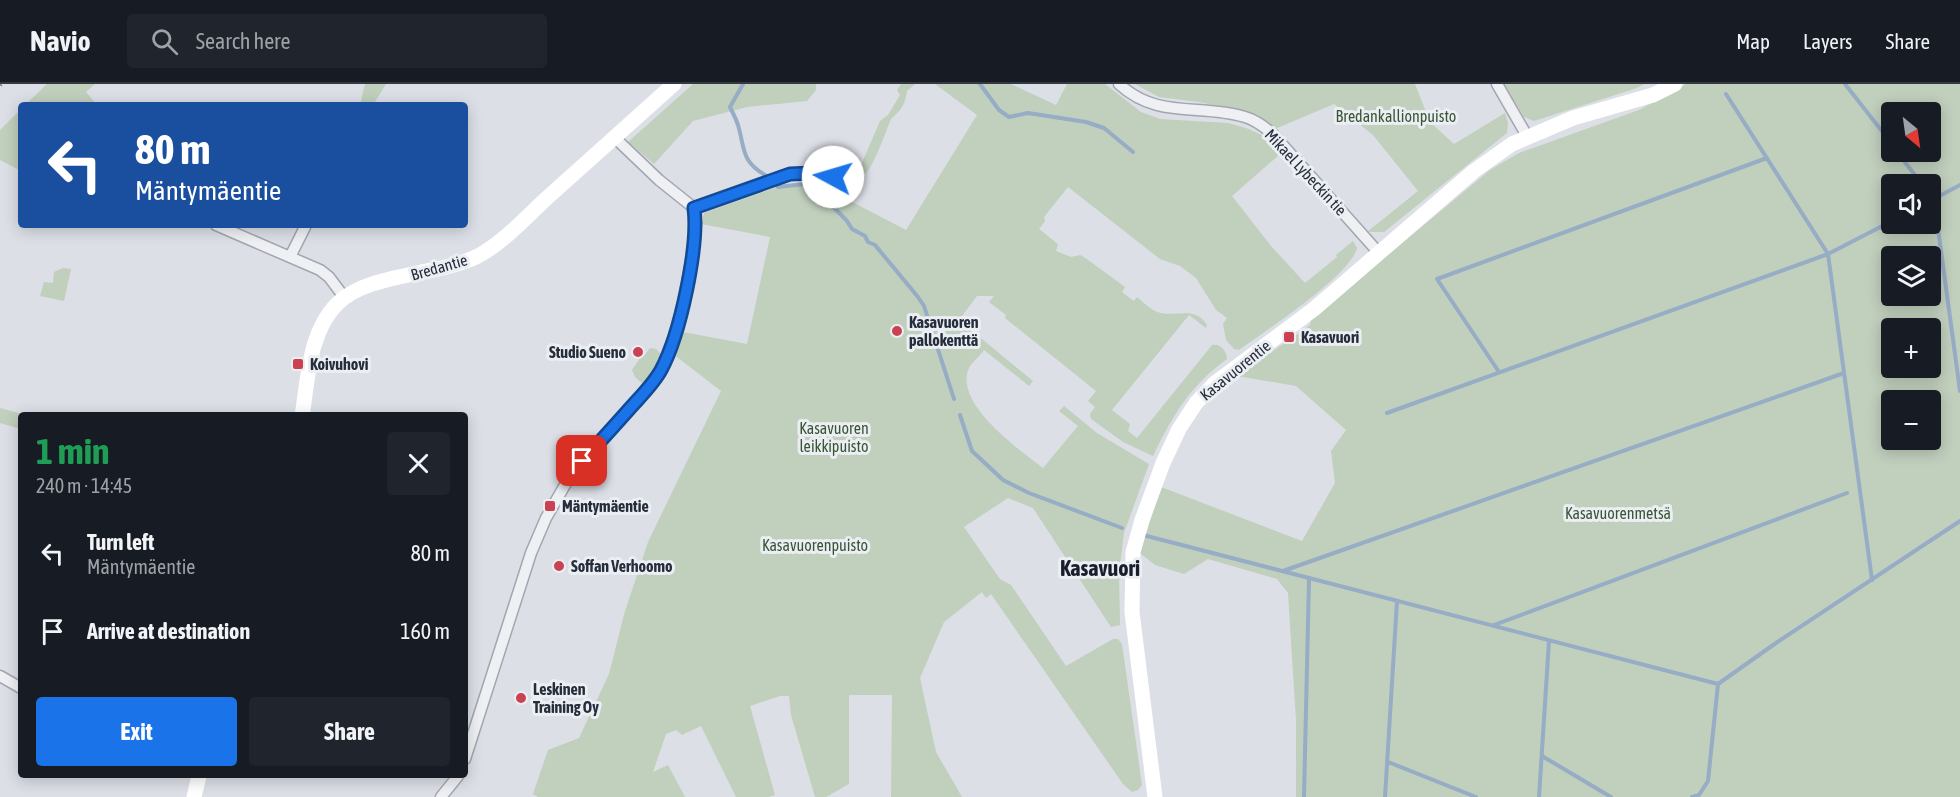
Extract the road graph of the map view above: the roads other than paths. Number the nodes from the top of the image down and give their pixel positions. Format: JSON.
{"nodes":[{"id":1,"x":674,"y":84,"type":"edge"},
{"id":2,"x":1119,"y":84,"type":"edge"},
{"id":3,"x":1497,"y":84,"type":"edge"},
{"id":4,"x":1675,"y":84,"type":"edge"},
{"id":5,"x":1527,"y":136,"type":"junction"},
{"id":6,"x":614,"y":137,"type":"junction"},
{"id":7,"x":833,"y":177,"type":"dead end"},
{"id":8,"x":694,"y":208,"type":"junction"},
{"id":9,"x":223,"y":228,"type":"edge"},
{"id":10,"x":304,"y":228,"type":"edge"},
{"id":11,"x":1378,"y":252,"type":"junction"},
{"id":12,"x":290,"y":257,"type":"junction"},
{"id":13,"x":344,"y":297,"type":"junction"},
{"id":14,"x":303,"y":412,"type":"edge"},
{"id":15,"x":0,"y":676,"type":"edge"},
{"id":16,"x":18,"y":686,"type":"edge"},
{"id":17,"x":468,"y":750,"type":"edge"},
{"id":18,"x":199,"y":778,"type":"edge"},
{"id":19,"x":456,"y":778,"type":"edge"},
{"id":20,"x":194,"y":797,"type":"edge"},
{"id":21,"x":441,"y":797,"type":"edge"},
{"id":22,"x":1155,"y":797,"type":"edge"}],
"edges":[{"from":1,"to":6,"type":"street","name":"Bredantie"},
{"from":2,"to":11,"type":"street","name":"Mikael Lybeckin tie"},
{"from":3,"to":5,"type":"street"},
{"from":4,"to":5,"type":"street","name":"Kasavuorentie"},
{"from":5,"to":11,"type":"street","name":"Kasavuorentie"},
{"from":6,"to":8,"type":"street"},
{"from":6,"to":13,"type":"street","name":"Bredantie"},
{"from":7,"to":8,"type":"street"},
{"from":8,"to":17,"type":"street"},
{"from":9,"to":12,"type":"street"},
{"from":10,"to":12,"type":"street"},
{"from":11,"to":22,"type":"street","name":"Kasavuorentie"},
{"from":12,"to":13,"type":"street"},
{"from":13,"to":14,"type":"street","name":"Bredantie"},
{"from":15,"to":16,"type":"street"},
{"from":18,"to":20,"type":"street"},
{"from":19,"to":21,"type":"street"}]}
